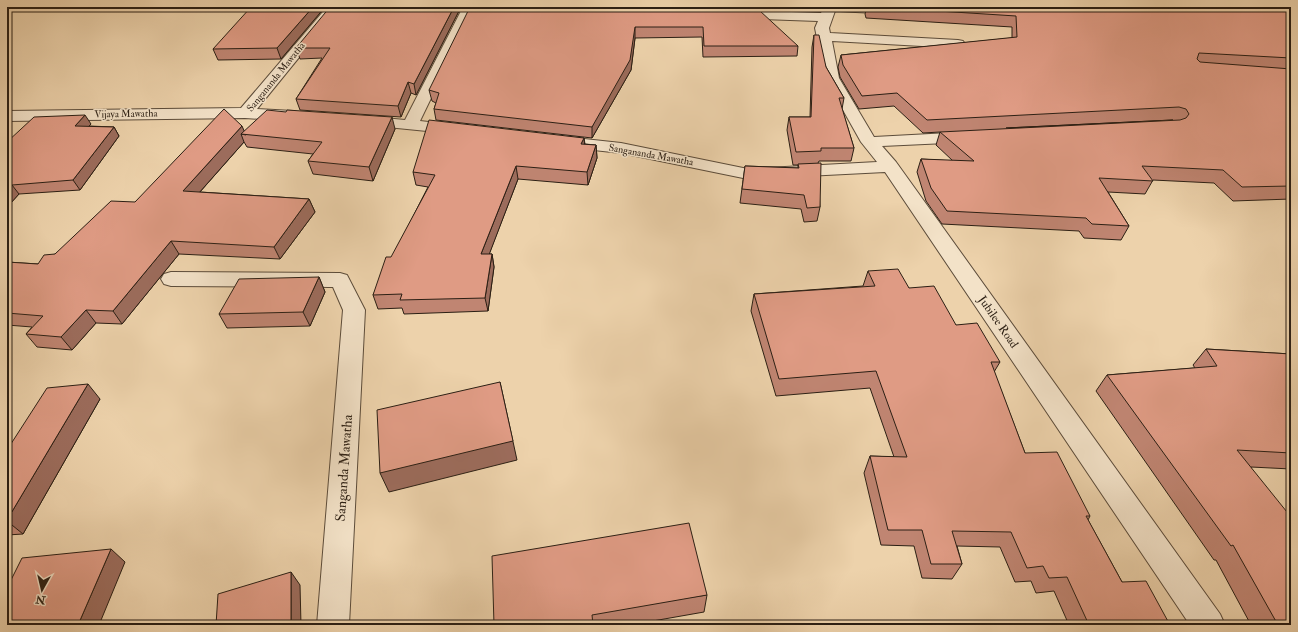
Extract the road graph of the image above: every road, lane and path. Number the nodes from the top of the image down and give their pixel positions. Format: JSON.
{"nodes":[{"id":1,"x":334,"y":7,"type":"edge"},
{"id":2,"x":469,"y":7,"type":"edge"},
{"id":3,"x":908,"y":11,"type":"edge"},
{"id":4,"x":719,"y":14,"type":"edge"},
{"id":5,"x":827,"y":17,"type":"edge"},
{"id":6,"x":958,"y":44,"type":"edge"},
{"id":7,"x":245,"y":113,"type":"junction"},
{"id":8,"x":7,"y":116,"type":"edge"},
{"id":9,"x":312,"y":118,"type":"edge"},
{"id":10,"x":350,"y":120,"type":"edge"},
{"id":11,"x":411,"y":124,"type":"junction"},
{"id":12,"x":473,"y":131,"type":"edge"},
{"id":13,"x":981,"y":136,"type":"edge"},
{"id":14,"x":551,"y":140,"type":"edge"},
{"id":15,"x":869,"y":142,"type":"junction"},
{"id":16,"x":890,"y":166,"type":"junction"},
{"id":17,"x":171,"y":279,"type":"dead end"},
{"id":18,"x":333,"y":625,"type":"edge"},
{"id":19,"x":1209,"y":625,"type":"edge"}],
"edges":[{"from":1,"to":7,"type":"street","name":"Sangananda Mawatha"},
{"from":2,"to":11,"type":"street"},
{"from":3,"to":5,"type":"street"},
{"from":4,"to":5,"type":"street"},
{"from":5,"to":6,"type":"street"},
{"from":5,"to":15,"type":"street","name":"Jubilee Road"},
{"from":7,"to":8,"type":"street","name":"Vijaya Mawatha"},
{"from":7,"to":9,"type":"street","name":"Sangananda Mawatha"},
{"from":10,"to":11,"type":"street"},
{"from":11,"to":12,"type":"street"},
{"from":13,"to":15,"type":"street"},
{"from":14,"to":16,"type":"street","name":"Sangananda Mawatha"},
{"from":15,"to":16,"type":"street","name":"Jubilee Road"},
{"from":16,"to":19,"type":"street","name":"Jubilee Road"},
{"from":17,"to":18,"type":"street","name":"Sanganda Mawatha"}]}
